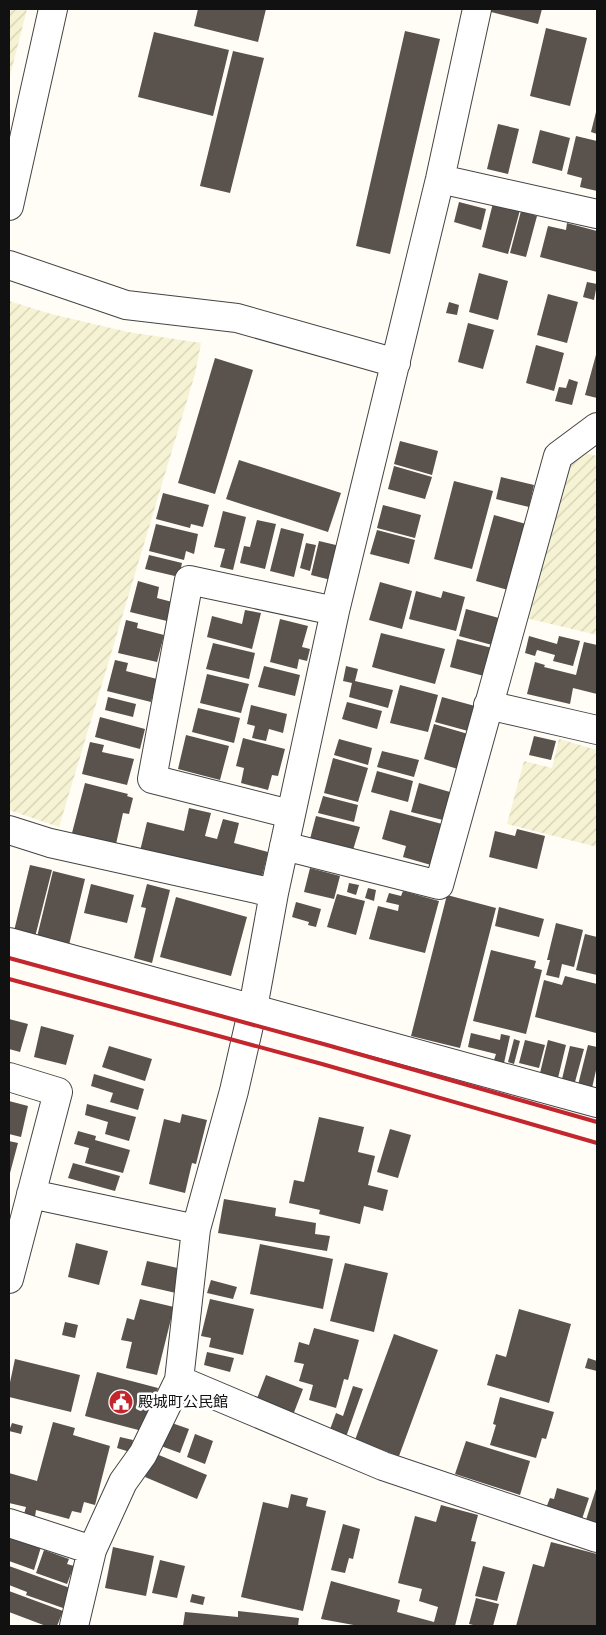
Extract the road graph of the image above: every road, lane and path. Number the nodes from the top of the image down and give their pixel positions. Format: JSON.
{"nodes":[{"id":1,"x":53,"y":9,"type":"edge"},
{"id":2,"x":477,"y":9,"type":"edge"},
{"id":3,"x":440,"y":179,"type":"junction"},
{"id":4,"x":9,"y":206,"type":"edge"},
{"id":5,"x":597,"y":214,"type":"edge"},
{"id":6,"x":9,"y":265,"type":"edge"},
{"id":7,"x":396,"y":363,"type":"junction"},
{"id":8,"x":597,"y":427,"type":"edge"},
{"id":9,"x":335,"y":611,"type":"junction"},
{"id":10,"x":488,"y":705,"type":"junction"},
{"id":11,"x":597,"y":730,"type":"edge"},
{"id":12,"x":290,"y":814,"type":"junction"},
{"id":13,"x":9,"y":830,"type":"edge"},
{"id":14,"x":284,"y":846,"type":"junction"},
{"id":15,"x":274,"y":893,"type":"junction"},
{"id":16,"x":9,"y":942,"type":"edge"},
{"id":17,"x":253,"y":1008,"type":"junction"},
{"id":18,"x":9,"y":1077,"type":"edge"},
{"id":19,"x":597,"y":1102,"type":"edge"},
{"id":20,"x":31,"y":1194,"type":"junction"},
{"id":21,"x":196,"y":1229,"type":"junction"},
{"id":22,"x":9,"y":1279,"type":"edge"},
{"id":23,"x":179,"y":1380,"type":"junction"},
{"id":24,"x":9,"y":1524,"type":"edge"},
{"id":25,"x":597,"y":1538,"type":"edge"},
{"id":26,"x":92,"y":1550,"type":"junction"},
{"id":27,"x":74,"y":1626,"type":"edge"}],
"edges":[{"from":1,"to":4,"type":"street"},
{"from":2,"to":3,"type":"street"},
{"from":3,"to":5,"type":"street"},
{"from":3,"to":7,"type":"street"},
{"from":6,"to":7,"type":"street"},
{"from":7,"to":9,"type":"street"},
{"from":8,"to":10,"type":"street"},
{"from":9,"to":12,"type":"street"},
{"from":9,"to":12,"type":"street"},
{"from":10,"to":11,"type":"street"},
{"from":10,"to":14,"type":"street"},
{"from":12,"to":14,"type":"street"},
{"from":13,"to":15,"type":"street"},
{"from":14,"to":15,"type":"street"},
{"from":15,"to":17,"type":"street"},
{"from":16,"to":17,"type":"street"},
{"from":17,"to":19,"type":"street"},
{"from":17,"to":21,"type":"street"},
{"from":18,"to":20,"type":"street"},
{"from":20,"to":21,"type":"street"},
{"from":20,"to":22,"type":"street"},
{"from":21,"to":23,"type":"street"},
{"from":23,"to":25,"type":"street"},
{"from":23,"to":26,"type":"street"},
{"from":24,"to":26,"type":"street"},
{"from":26,"to":27,"type":"street"}]}
